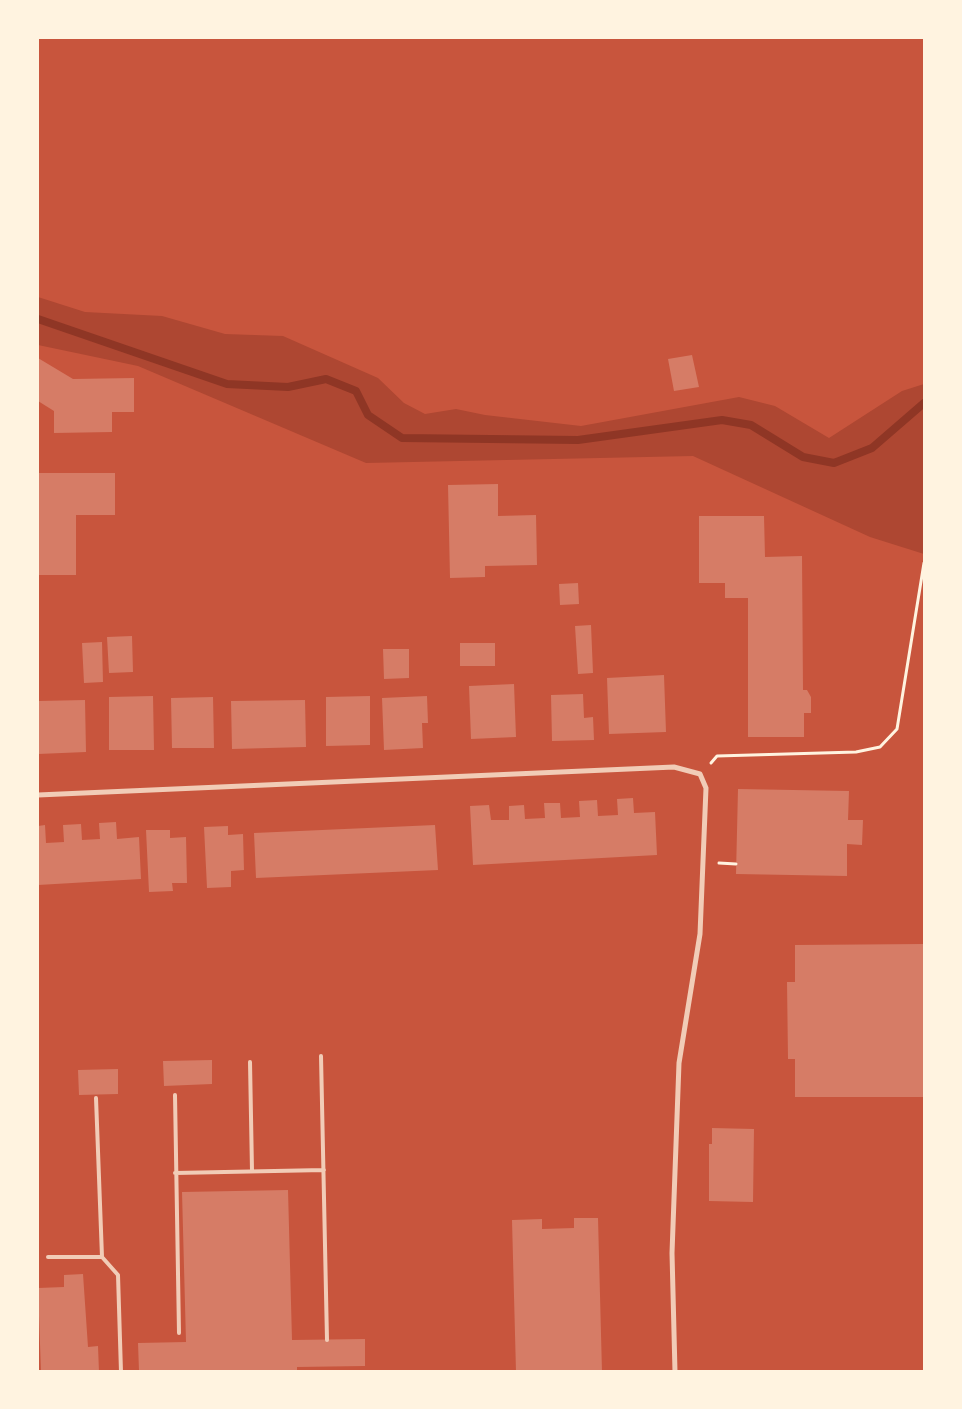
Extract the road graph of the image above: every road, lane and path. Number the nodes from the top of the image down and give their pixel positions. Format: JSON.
{"nodes":[{"id":1,"x":924,"y":563,"type":"edge"},
{"id":2,"x":700,"y":774,"type":"junction"},
{"id":3,"x":38,"y":795,"type":"edge"},
{"id":4,"x":321,"y":1056,"type":"dead end"},
{"id":5,"x":250,"y":1062,"type":"dead end"},
{"id":6,"x":174,"y":1095,"type":"dead end"},
{"id":7,"x":96,"y":1098,"type":"dead end"},
{"id":8,"x":324,"y":1170,"type":"junction"},
{"id":9,"x":252,"y":1171,"type":"junction"},
{"id":10,"x":175,"y":1173,"type":"junction"},
{"id":11,"x":48,"y":1257,"type":"dead end"},
{"id":12,"x":102,"y":1257,"type":"junction"},
{"id":13,"x":179,"y":1333,"type":"dead end"},
{"id":14,"x":328,"y":1340,"type":"dead end"},
{"id":15,"x":121,"y":1372,"type":"edge"},
{"id":16,"x":675,"y":1372,"type":"edge"}],
"edges":[{"from":1,"to":2,"type":"path"},
{"from":2,"to":3,"type":"street"},
{"from":2,"to":16,"type":"street"},
{"from":4,"to":8,"type":"lane"},
{"from":5,"to":9,"type":"lane"},
{"from":6,"to":10,"type":"lane"},
{"from":7,"to":12,"type":"lane"},
{"from":8,"to":9,"type":"lane"},
{"from":8,"to":14,"type":"lane"},
{"from":9,"to":10,"type":"lane"},
{"from":10,"to":13,"type":"lane"},
{"from":11,"to":12,"type":"lane"},
{"from":12,"to":15,"type":"lane"}]}
